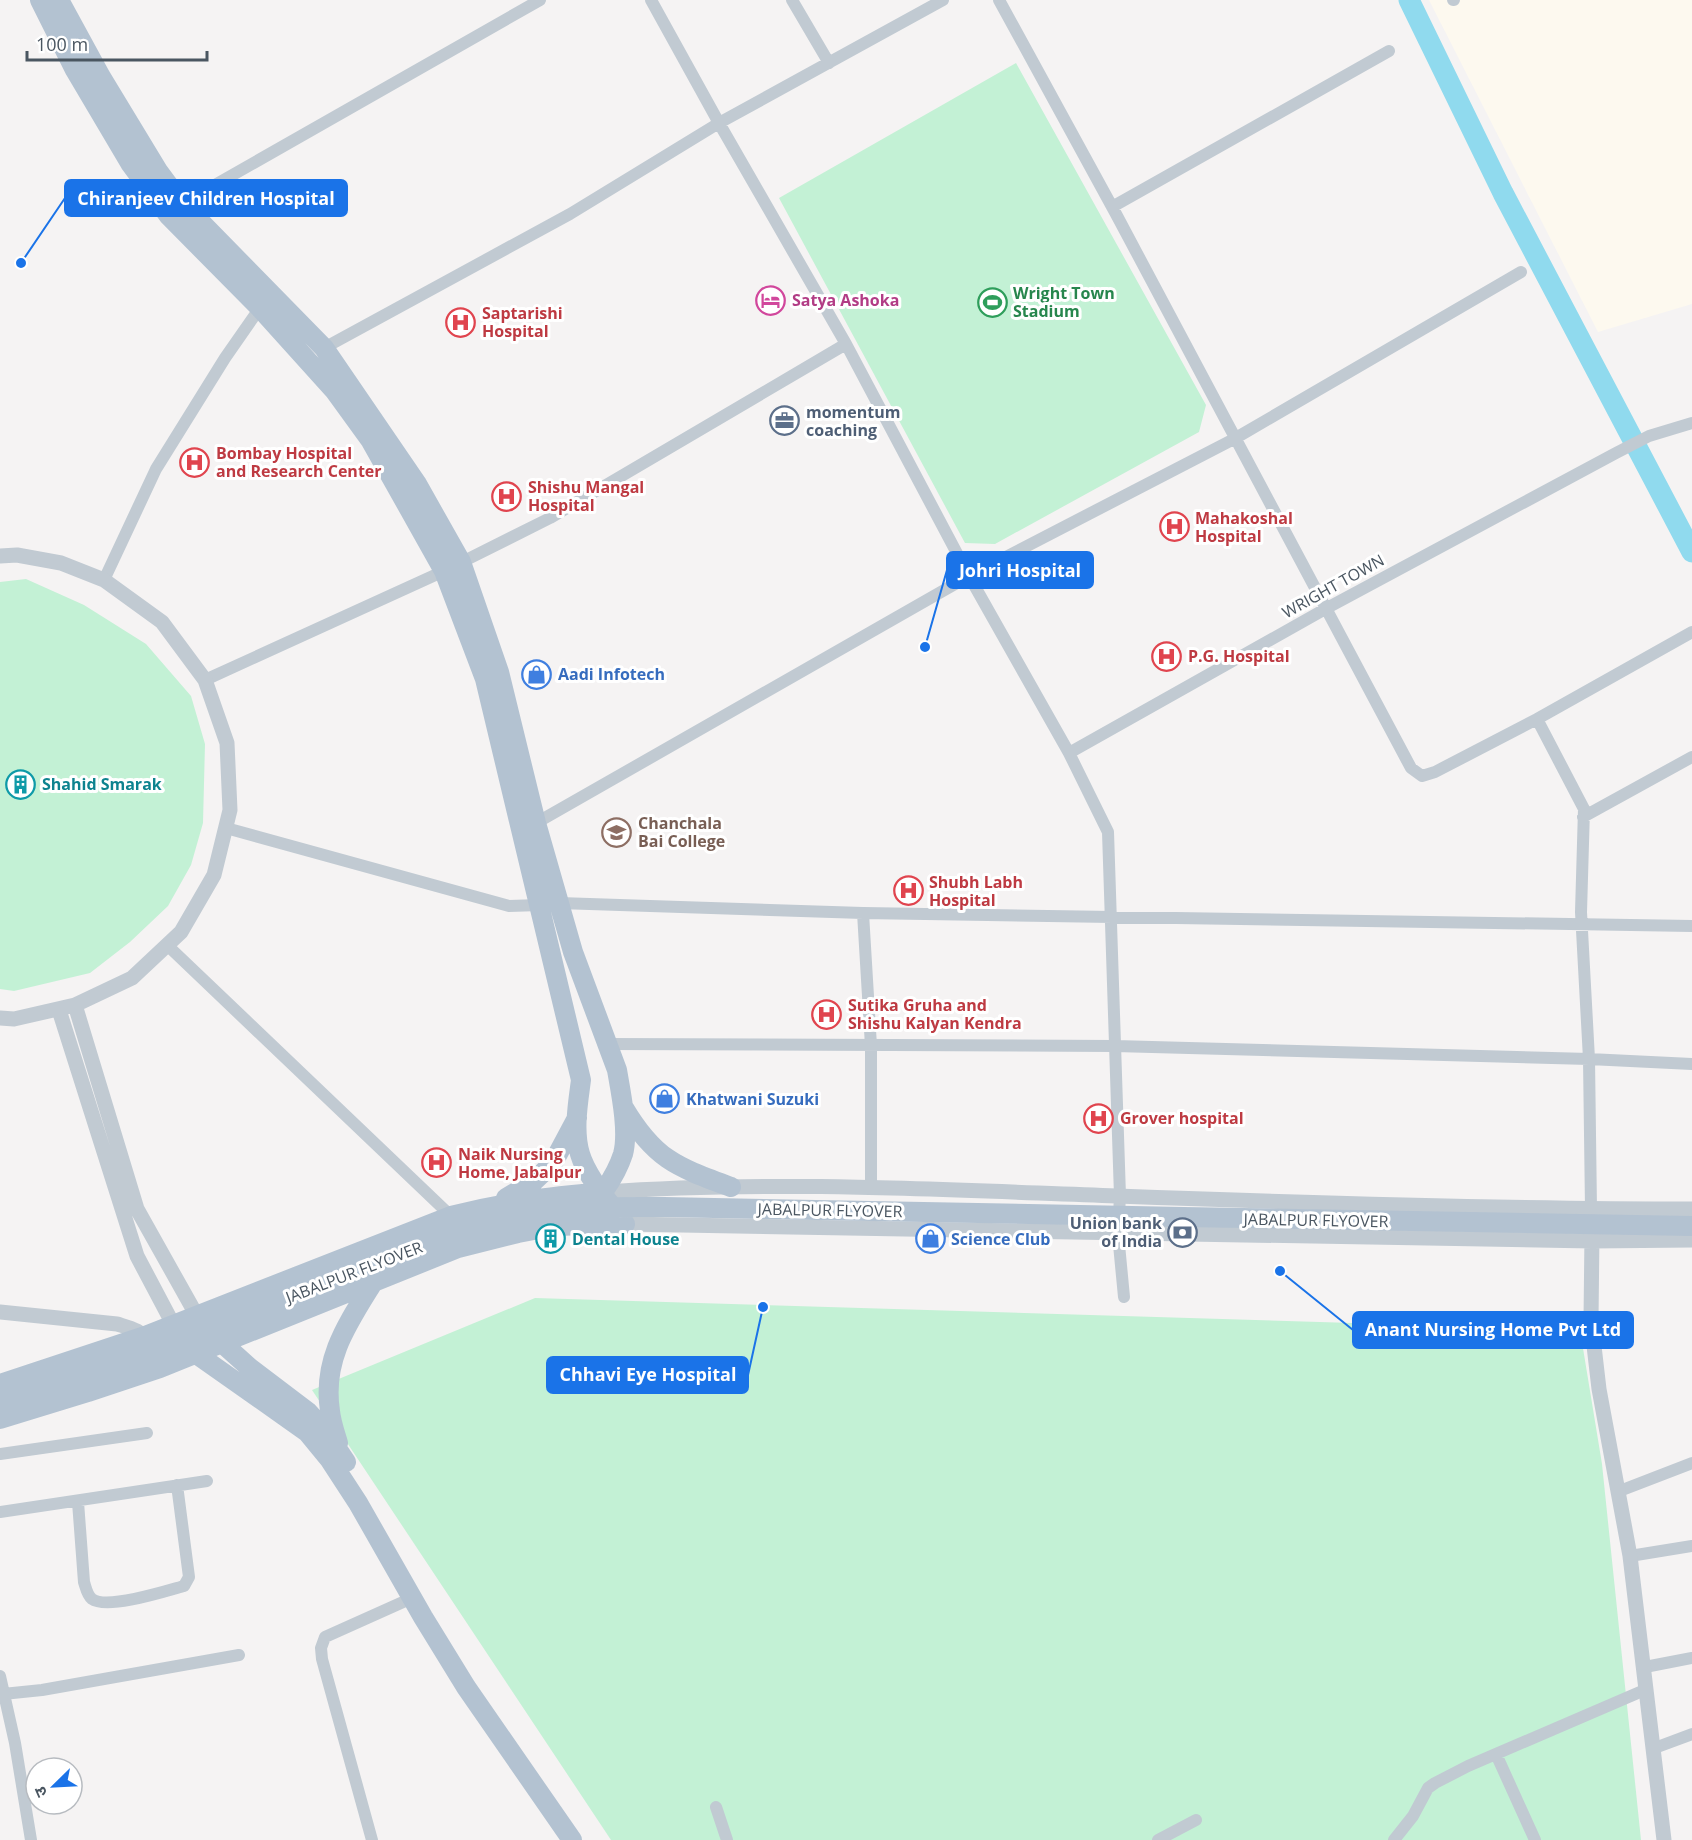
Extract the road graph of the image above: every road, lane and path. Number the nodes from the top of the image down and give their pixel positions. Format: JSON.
{"nodes":[{"id":1,"x":40,"y":0,"type":"edge"},
{"id":2,"x":59,"y":0,"type":"edge"},
{"id":3,"x":540,"y":0,"type":"edge"},
{"id":4,"x":651,"y":0,"type":"edge"},
{"id":5,"x":792,"y":0,"type":"edge"},
{"id":6,"x":943,"y":0,"type":"edge"},
{"id":7,"x":999,"y":0,"type":"edge"},
{"id":8,"x":1389,"y":51,"type":"dead end"},
{"id":9,"x":829,"y":63,"type":"junction"},
{"id":10,"x":719,"y":123,"type":"junction"},
{"id":11,"x":1112,"y":207,"type":"junction"},
{"id":12,"x":175,"y":209,"type":"junction"},
{"id":13,"x":1521,"y":272,"type":"dead end"},
{"id":14,"x":265,"y":301,"type":"junction"},
{"id":15,"x":846,"y":344,"type":"junction"},
{"id":16,"x":324,"y":348,"type":"junction"},
{"id":17,"x":1692,"y":423,"type":"edge"},
{"id":18,"x":1234,"y":439,"type":"junction"},
{"id":19,"x":0,"y":556,"type":"edge"},
{"id":20,"x":452,"y":567,"type":"junction"},
{"id":21,"x":969,"y":576,"type":"junction"},
{"id":22,"x":104,"y":580,"type":"junction"},
{"id":23,"x":1327,"y":608,"type":"junction"},
{"id":24,"x":1692,"y":632,"type":"edge"},
{"id":25,"x":205,"y":680,"type":"junction"},
{"id":26,"x":1537,"y":719,"type":"junction"},
{"id":27,"x":1069,"y":753,"type":"junction"},
{"id":28,"x":1692,"y":758,"type":"edge"},
{"id":29,"x":1583,"y":817,"type":"junction"},
{"id":30,"x":529,"y":825,"type":"junction"},
{"id":31,"x":226,"y":828,"type":"junction"},
{"id":32,"x":549,"y":904,"type":"junction"},
{"id":33,"x":863,"y":913,"type":"junction"},
{"id":34,"x":1110,"y":916,"type":"junction"},
{"id":35,"x":1582,"y":924,"type":"junction"},
{"id":36,"x":1692,"y":926,"type":"edge"},
{"id":37,"x":167,"y":945,"type":"junction"},
{"id":38,"x":75,"y":1005,"type":"junction"},
{"id":39,"x":59,"y":1010,"type":"junction"},
{"id":40,"x":0,"y":1018,"type":"edge"},
{"id":41,"x":606,"y":1044,"type":"junction"},
{"id":42,"x":871,"y":1046,"type":"junction"},
{"id":43,"x":1114,"y":1046,"type":"junction"},
{"id":44,"x":1589,"y":1059,"type":"junction"},
{"id":45,"x":1692,"y":1064,"type":"edge"},
{"id":46,"x":622,"y":1106,"type":"junction"},
{"id":47,"x":577,"y":1118,"type":"junction"},
{"id":48,"x":871,"y":1186,"type":"junction"},
{"id":49,"x":731,"y":1187,"type":"junction"},
{"id":50,"x":603,"y":1192,"type":"junction"},
{"id":51,"x":1120,"y":1196,"type":"junction"},
{"id":52,"x":496,"y":1204,"type":"junction"},
{"id":53,"x":1591,"y":1209,"type":"junction"},
{"id":54,"x":1692,"y":1209,"type":"edge"},
{"id":55,"x":451,"y":1216,"type":"junction"},
{"id":56,"x":625,"y":1224,"type":"junction"},
{"id":57,"x":576,"y":1225,"type":"junction"},
{"id":58,"x":1692,"y":1226,"type":"edge"},
{"id":59,"x":1118,"y":1234,"type":"junction"},
{"id":60,"x":1692,"y":1240,"type":"edge"},
{"id":61,"x":1592,"y":1241,"type":"junction"},
{"id":62,"x":374,"y":1281,"type":"junction"},
{"id":63,"x":1124,"y":1297,"type":"dead end"},
{"id":64,"x":0,"y":1311,"type":"edge"},
{"id":65,"x":197,"y":1316,"type":"junction"},
{"id":66,"x":174,"y":1326,"type":"junction"},
{"id":67,"x":145,"y":1336,"type":"junction"},
{"id":68,"x":221,"y":1342,"type":"junction"},
{"id":69,"x":195,"y":1353,"type":"junction"},
{"id":70,"x":160,"y":1368,"type":"junction"},
{"id":71,"x":0,"y":1384,"type":"edge"},
{"id":72,"x":0,"y":1400,"type":"edge"},
{"id":73,"x":0,"y":1419,"type":"edge"},
{"id":74,"x":147,"y":1433,"type":"dead end"},
{"id":75,"x":0,"y":1454,"type":"edge"},
{"id":76,"x":342,"y":1455,"type":"junction"},
{"id":77,"x":1692,"y":1463,"type":"edge"},
{"id":78,"x":207,"y":1481,"type":"dead end"},
{"id":79,"x":177,"y":1485,"type":"junction"},
{"id":80,"x":1617,"y":1492,"type":"junction"},
{"id":81,"x":78,"y":1502,"type":"junction"},
{"id":82,"x":0,"y":1512,"type":"edge"},
{"id":83,"x":1692,"y":1546,"type":"edge"},
{"id":84,"x":1630,"y":1556,"type":"junction"},
{"id":85,"x":412,"y":1598,"type":"junction"},
{"id":86,"x":239,"y":1656,"type":"dead end"},
{"id":87,"x":1692,"y":1658,"type":"edge"},
{"id":88,"x":1645,"y":1667,"type":"junction"},
{"id":89,"x":0,"y":1676,"type":"edge"},
{"id":90,"x":1647,"y":1689,"type":"junction"},
{"id":91,"x":3,"y":1694,"type":"junction"},
{"id":92,"x":1692,"y":1734,"type":"edge"},
{"id":93,"x":1652,"y":1749,"type":"junction"},
{"id":94,"x":1496,"y":1754,"type":"junction"},
{"id":95,"x":716,"y":1807,"type":"dead end"},
{"id":96,"x":1196,"y":1820,"type":"dead end"},
{"id":97,"x":565,"y":1836,"type":"edge"},
{"id":98,"x":32,"y":1840,"type":"edge"},
{"id":99,"x":372,"y":1840,"type":"edge"},
{"id":100,"x":588,"y":1840,"type":"edge"},
{"id":101,"x":727,"y":1840,"type":"edge"},
{"id":102,"x":1158,"y":1840,"type":"edge"},
{"id":103,"x":1394,"y":1840,"type":"edge"},
{"id":104,"x":1535,"y":1840,"type":"edge"},
{"id":105,"x":1664,"y":1840,"type":"edge"}],
"edges":[{"from":1,"to":12,"type":"main road"},
{"from":2,"to":12,"type":"main road"},
{"from":3,"to":12,"type":"street"},
{"from":4,"to":10,"type":"street"},
{"from":5,"to":9,"type":"street"},
{"from":6,"to":9,"type":"street"},
{"from":7,"to":11,"type":"street"},
{"from":8,"to":11,"type":"street"},
{"from":9,"to":10,"type":"street"},
{"from":10,"to":15,"type":"street"},
{"from":10,"to":16,"type":"street"},
{"from":11,"to":18,"type":"street"},
{"from":12,"to":14,"type":"main road"},
{"from":13,"to":18,"type":"street"},
{"from":14,"to":16,"type":"main road"},
{"from":14,"to":20,"type":"main road"},
{"from":14,"to":22,"type":"street"},
{"from":15,"to":20,"type":"street"},
{"from":15,"to":21,"type":"street"},
{"from":16,"to":20,"type":"main road"},
{"from":17,"to":23,"type":"street","name":"WRIGHT TOWN"},
{"from":18,"to":21,"type":"street"},
{"from":18,"to":23,"type":"street"},
{"from":19,"to":22,"type":"street"},
{"from":20,"to":25,"type":"street"},
{"from":20,"to":30,"type":"main road"},
{"from":21,"to":27,"type":"street"},
{"from":21,"to":30,"type":"street"},
{"from":22,"to":25,"type":"street"},
{"from":23,"to":26,"type":"street"},
{"from":23,"to":27,"type":"street","name":"WRIGHT TOWN"},
{"from":24,"to":26,"type":"street"},
{"from":25,"to":31,"type":"street"},
{"from":26,"to":29,"type":"street"},
{"from":27,"to":34,"type":"street"},
{"from":28,"to":29,"type":"street"},
{"from":29,"to":35,"type":"street"},
{"from":30,"to":32,"type":"main road"},
{"from":31,"to":32,"type":"street"},
{"from":31,"to":37,"type":"street"},
{"from":32,"to":33,"type":"street"},
{"from":32,"to":41,"type":"main road"},
{"from":32,"to":47,"type":"main road"},
{"from":33,"to":34,"type":"street"},
{"from":33,"to":42,"type":"street"},
{"from":34,"to":35,"type":"street"},
{"from":34,"to":43,"type":"street"},
{"from":35,"to":36,"type":"street"},
{"from":35,"to":44,"type":"street"},
{"from":37,"to":38,"type":"street"},
{"from":37,"to":55,"type":"street"},
{"from":38,"to":39,"type":"street"},
{"from":38,"to":65,"type":"street"},
{"from":39,"to":40,"type":"street"},
{"from":39,"to":66,"type":"street"},
{"from":41,"to":42,"type":"street"},
{"from":41,"to":46,"type":"main road"},
{"from":42,"to":43,"type":"street"},
{"from":42,"to":48,"type":"street"},
{"from":43,"to":44,"type":"street"},
{"from":43,"to":51,"type":"street"},
{"from":44,"to":45,"type":"street"},
{"from":44,"to":53,"type":"street"},
{"from":46,"to":49,"type":"main road"},
{"from":46,"to":50,"type":"main road"},
{"from":47,"to":50,"type":"main road"},
{"from":47,"to":52,"type":"main road"},
{"from":48,"to":49,"type":"street"},
{"from":48,"to":51,"type":"street"},
{"from":49,"to":50,"type":"street"},
{"from":50,"to":52,"type":"main road"},
{"from":50,"to":56,"type":"main road"},
{"from":50,"to":57,"type":"main road"},
{"from":51,"to":53,"type":"street"},
{"from":51,"to":59,"type":"street"},
{"from":52,"to":55,"type":"main road"},
{"from":53,"to":54,"type":"street"},
{"from":53,"to":61,"type":"street"},
{"from":55,"to":65,"type":"main road"},
{"from":56,"to":57,"type":"main road"},
{"from":56,"to":59,"type":"street"},
{"from":57,"to":62,"type":"main road"},
{"from":58,"to":72,"type":"main road","name":"JABALPUR FLYOVER"},
{"from":59,"to":61,"type":"street"},
{"from":59,"to":63,"type":"street"},
{"from":60,"to":61,"type":"street"},
{"from":61,"to":80,"type":"street"},
{"from":62,"to":68,"type":"main road"},
{"from":62,"to":76,"type":"main road"},
{"from":64,"to":67,"type":"street"},
{"from":65,"to":66,"type":"main road"},
{"from":65,"to":68,"type":"main road"},
{"from":66,"to":67,"type":"main road"},
{"from":66,"to":69,"type":"main road"},
{"from":67,"to":70,"type":"street"},
{"from":67,"to":71,"type":"main road"},
{"from":68,"to":69,"type":"main road"},
{"from":68,"to":76,"type":"main road"},
{"from":69,"to":70,"type":"main road"},
{"from":69,"to":85,"type":"main road"},
{"from":70,"to":73,"type":"main road"},
{"from":74,"to":75,"type":"street"},
{"from":76,"to":100,"type":"main road"},
{"from":77,"to":80,"type":"street"},
{"from":78,"to":79,"type":"street"},
{"from":79,"to":81,"type":"street"},
{"from":79,"to":81,"type":"street"},
{"from":80,"to":84,"type":"street"},
{"from":81,"to":82,"type":"street"},
{"from":83,"to":84,"type":"street"},
{"from":84,"to":88,"type":"street"},
{"from":85,"to":97,"type":"main road"},
{"from":85,"to":99,"type":"street"},
{"from":86,"to":91,"type":"street"},
{"from":87,"to":88,"type":"street"},
{"from":88,"to":90,"type":"street"},
{"from":89,"to":91,"type":"street"},
{"from":90,"to":93,"type":"street"},
{"from":90,"to":94,"type":"street"},
{"from":91,"to":98,"type":"street"},
{"from":92,"to":93,"type":"street"},
{"from":93,"to":105,"type":"street"},
{"from":94,"to":103,"type":"street"},
{"from":94,"to":104,"type":"street"},
{"from":95,"to":101,"type":"street"},
{"from":96,"to":102,"type":"street"}]}
